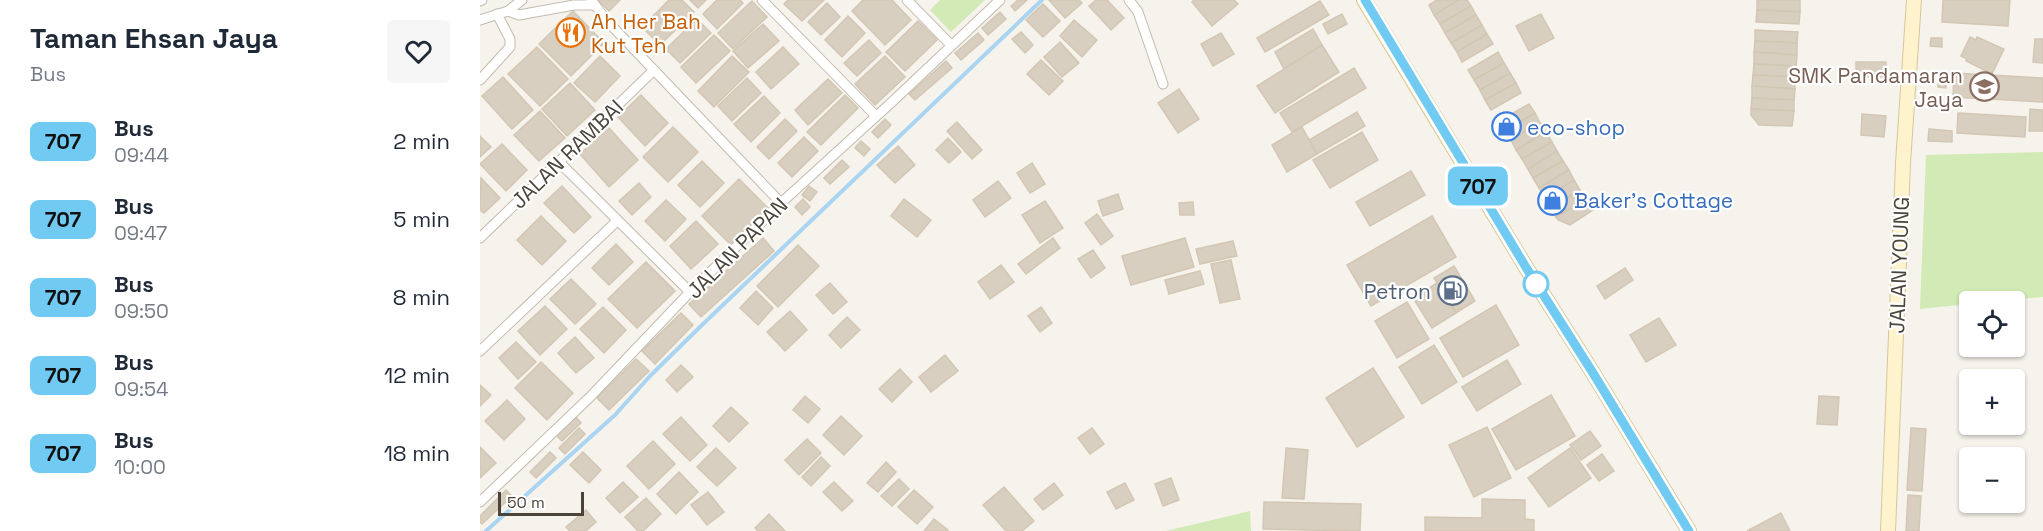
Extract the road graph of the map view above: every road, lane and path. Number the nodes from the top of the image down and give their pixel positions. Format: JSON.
{"nodes":[{"id":1,"x":522,"y":0,"type":"edge"},
{"id":2,"x":762,"y":0,"type":"edge"},
{"id":3,"x":907,"y":0,"type":"edge"},
{"id":4,"x":1000,"y":0,"type":"edge"},
{"id":5,"x":1129,"y":0,"type":"edge"},
{"id":6,"x":1365,"y":0,"type":"edge"},
{"id":7,"x":1914,"y":0,"type":"edge"},
{"id":8,"x":593,"y":2,"type":"edge"},
{"id":9,"x":508,"y":11,"type":"junction"},
{"id":10,"x":497,"y":14,"type":"junction"},
{"id":11,"x":480,"y":20,"type":"edge"},
{"id":12,"x":951,"y":45,"type":"junction"},
{"id":13,"x":654,"y":70,"type":"junction"},
{"id":14,"x":480,"y":80,"type":"edge"},
{"id":15,"x":1162,"y":84,"type":"dead end"},
{"id":16,"x":876,"y":116,"type":"junction"},
{"id":17,"x":559,"y":162,"type":"junction"},
{"id":18,"x":781,"y":203,"type":"junction"},
{"id":19,"x":617,"y":221,"type":"junction"},
{"id":20,"x":480,"y":238,"type":"edge"},
{"id":21,"x":690,"y":292,"type":"junction"},
{"id":22,"x":480,"y":351,"type":"edge"},
{"id":23,"x":480,"y":502,"type":"edge"},
{"id":24,"x":1689,"y":531,"type":"edge"},
{"id":25,"x":1888,"y":531,"type":"edge"}],
"edges":[{"from":1,"to":9,"type":"street"},
{"from":2,"to":16,"type":"street"},
{"from":3,"to":12,"type":"street"},
{"from":4,"to":12,"type":"street","name":"JALAN PAPAN"},
{"from":5,"to":15,"type":"street"},
{"from":6,"to":24,"type":"main road"},
{"from":7,"to":25,"type":"main road","name":"JALAN YOUNG"},
{"from":8,"to":9,"type":"street"},
{"from":8,"to":13,"type":"street"},
{"from":9,"to":10,"type":"street"},
{"from":10,"to":11,"type":"street"},
{"from":10,"to":14,"type":"street"},
{"from":12,"to":16,"type":"street","name":"JALAN PAPAN"},
{"from":13,"to":17,"type":"street","name":"JALAN RAMBAI"},
{"from":13,"to":18,"type":"street"},
{"from":16,"to":18,"type":"street","name":"JALAN PAPAN"},
{"from":17,"to":19,"type":"street"},
{"from":17,"to":20,"type":"street","name":"JALAN RAMBAI"},
{"from":18,"to":21,"type":"street","name":"JALAN PAPAN"},
{"from":19,"to":21,"type":"street"},
{"from":19,"to":22,"type":"street"},
{"from":21,"to":23,"type":"street","name":"JALAN PAPAN"}]}
